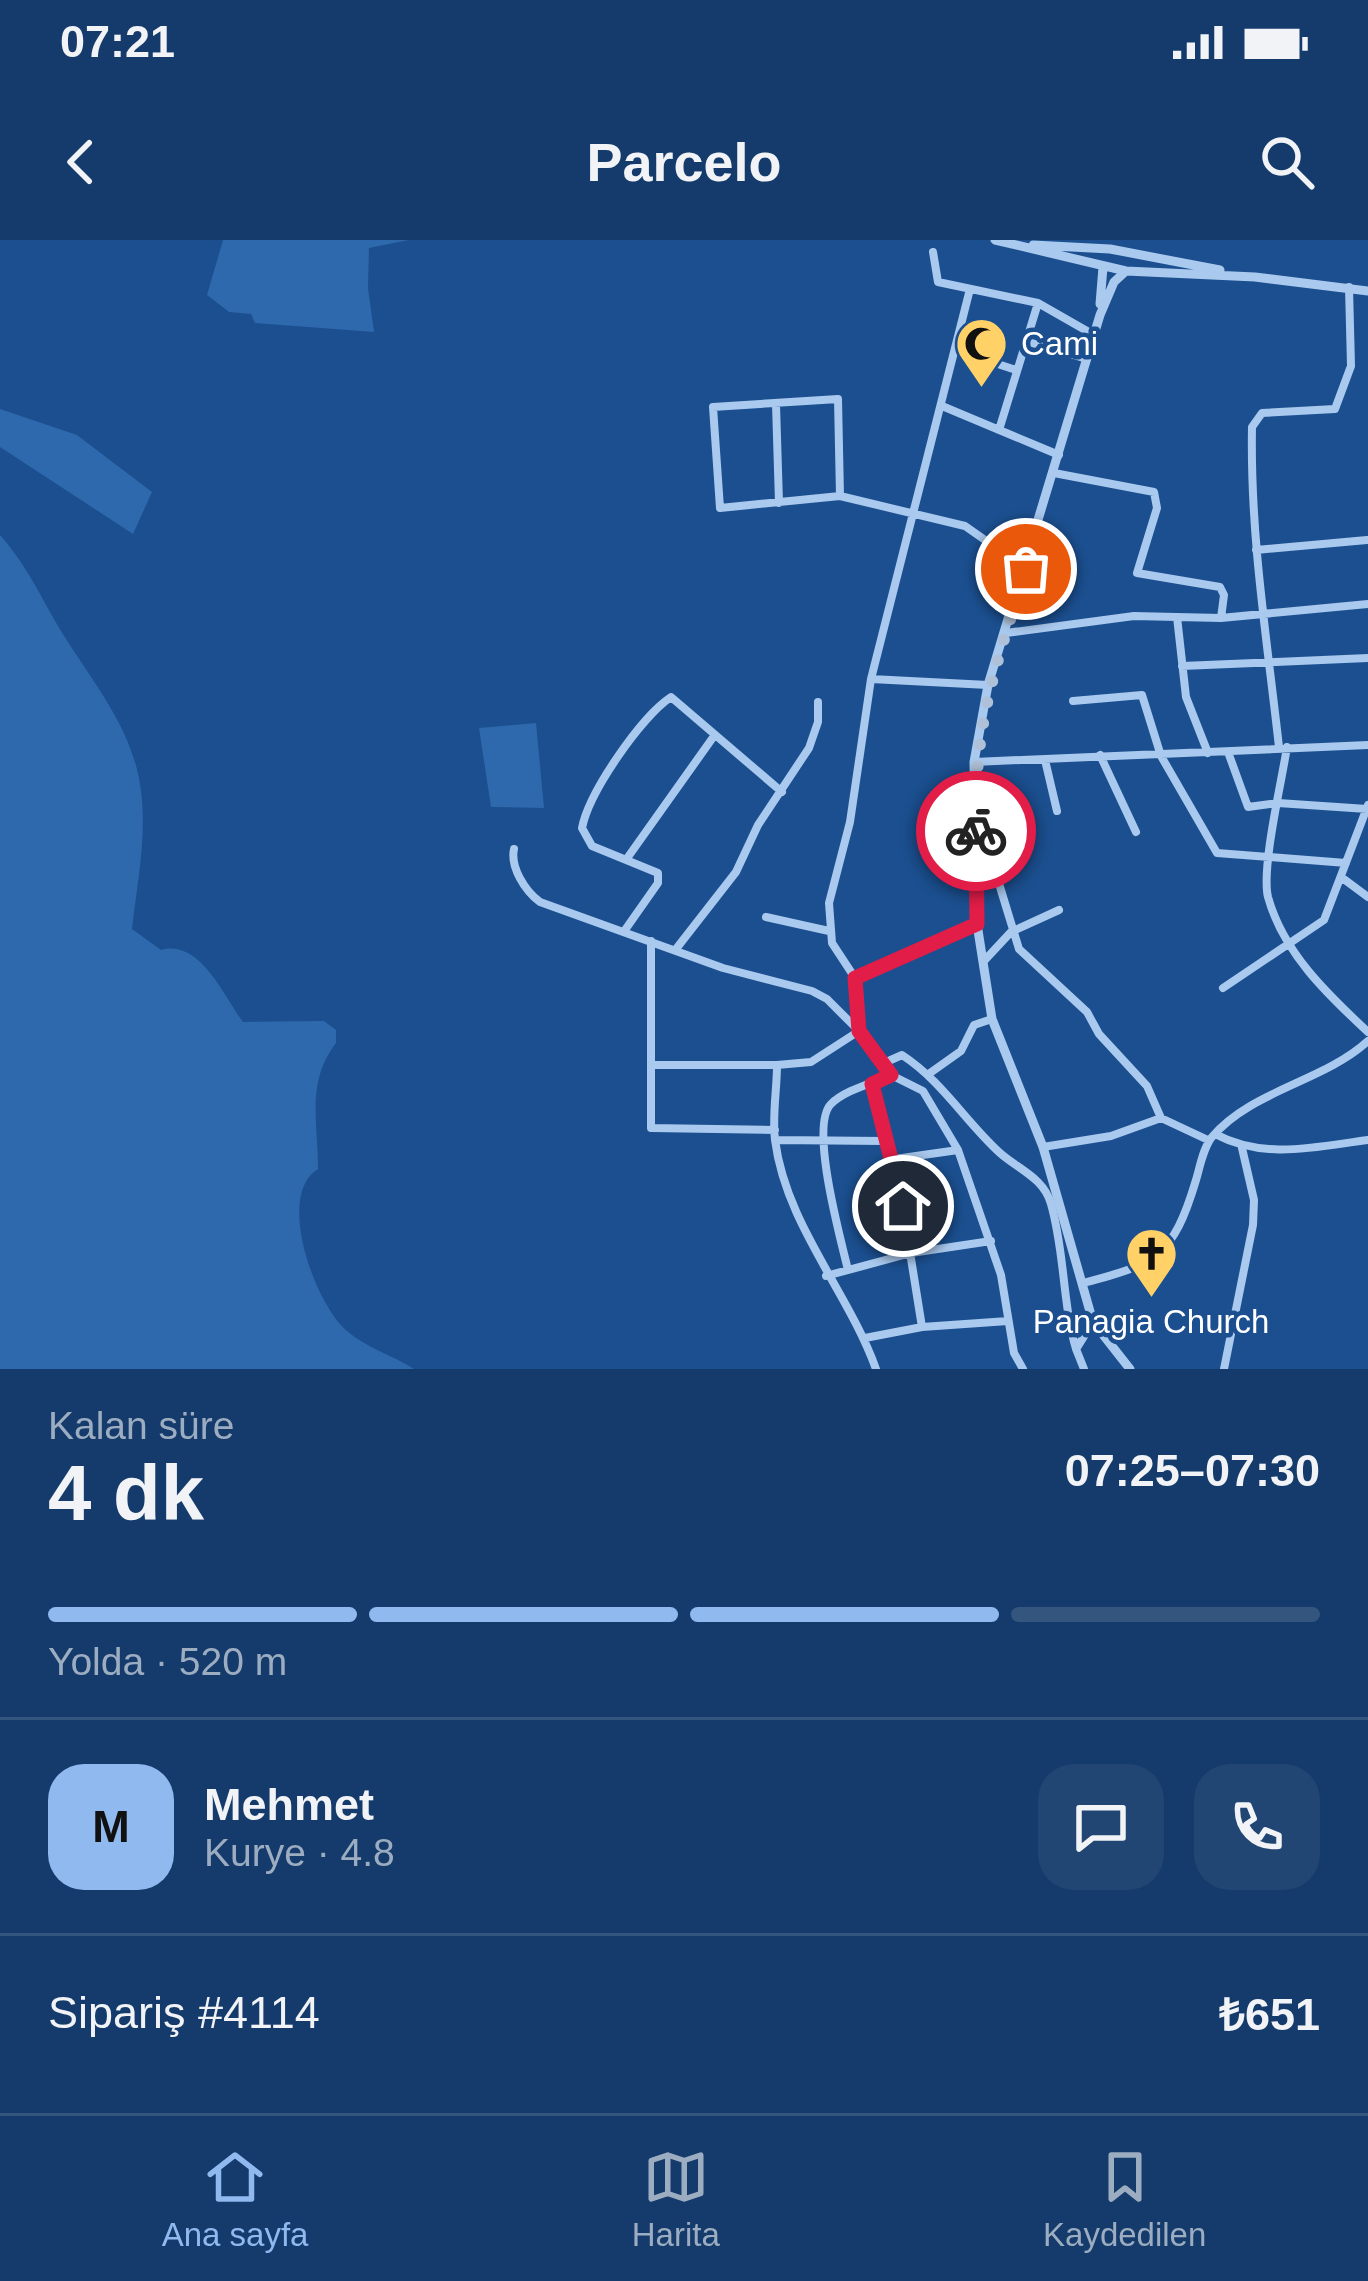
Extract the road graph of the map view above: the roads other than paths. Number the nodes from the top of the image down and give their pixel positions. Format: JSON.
{"nodes":[{"id":1,"x":997,"y":240,"type":"edge"},
{"id":2,"x":1132,"y":249,"type":"edge"},
{"id":3,"x":934,"y":252,"type":"dead end"},
{"id":4,"x":1110,"y":255,"type":"edge"},
{"id":5,"x":1124,"y":270,"type":"junction"},
{"id":6,"x":1255,"y":277,"type":"junction"},
{"id":7,"x":1349,"y":286,"type":"junction"},
{"id":8,"x":970,"y":289,"type":"junction"},
{"id":9,"x":1367,"y":291,"type":"edge"},
{"id":10,"x":1038,"y":303,"type":"junction"},
{"id":11,"x":1351,"y":314,"type":"junction"},
{"id":12,"x":1100,"y":315,"type":"junction"},
{"id":13,"x":1094,"y":335,"type":"junction"},
{"id":14,"x":1025,"y":341,"type":"junction"},
{"id":15,"x":955,"y":350,"type":"junction"},
{"id":16,"x":1087,"y":359,"type":"junction"},
{"id":17,"x":1016,"y":370,"type":"junction"},
{"id":18,"x":776,"y":404,"type":"junction"},
{"id":19,"x":942,"y":406,"type":"junction"},
{"id":20,"x":998,"y":430,"type":"junction"},
{"id":21,"x":1059,"y":455,"type":"junction"},
{"id":22,"x":1054,"y":473,"type":"junction"},
{"id":23,"x":840,"y":496,"type":"junction"},
{"id":24,"x":779,"y":503,"type":"junction"},
{"id":25,"x":914,"y":512,"type":"junction"},
{"id":26,"x":1367,"y":540,"type":"edge"},
{"id":27,"x":1256,"y":550,"type":"junction"},
{"id":28,"x":1026,"y":569,"type":"junction"},
{"id":29,"x":1368,"y":604,"type":"edge"},
{"id":30,"x":1265,"y":615,"type":"junction"},
{"id":31,"x":1177,"y":617,"type":"junction"},
{"id":32,"x":1221,"y":618,"type":"junction"},
{"id":33,"x":1006,"y":633,"type":"junction"},
{"id":34,"x":1368,"y":658,"type":"edge"},
{"id":35,"x":1270,"y":661,"type":"junction"},
{"id":36,"x":1182,"y":666,"type":"junction"},
{"id":37,"x":871,"y":679,"type":"junction"},
{"id":38,"x":988,"y":685,"type":"junction"},
{"id":39,"x":1073,"y":701,"type":"dead end"},
{"id":40,"x":818,"y":702,"type":"dead end"},
{"id":41,"x":714,"y":736,"type":"junction"},
{"id":42,"x":1368,"y":745,"type":"edge"},
{"id":43,"x":1283,"y":747,"type":"junction"},
{"id":44,"x":1228,"y":752,"type":"junction"},
{"id":45,"x":1208,"y":753,"type":"junction"},
{"id":46,"x":1100,"y":755,"type":"junction"},
{"id":47,"x":1161,"y":756,"type":"junction"},
{"id":48,"x":1045,"y":760,"type":"junction"},
{"id":49,"x":974,"y":762,"type":"junction"},
{"id":50,"x":782,"y":792,"type":"junction"},
{"id":51,"x":1278,"y":802,"type":"junction"},
{"id":52,"x":975,"y":808,"type":"junction"},
{"id":53,"x":1368,"y":808,"type":"edge"},
{"id":54,"x":1057,"y":812,"type":"dead end"},
{"id":55,"x":1136,"y":832,"type":"dead end"},
{"id":56,"x":514,"y":849,"type":"dead end"},
{"id":57,"x":1270,"y":856,"type":"junction"},
{"id":58,"x":628,"y":857,"type":"junction"},
{"id":59,"x":1346,"y":863,"type":"junction"},
{"id":60,"x":1341,"y":877,"type":"junction"},
{"id":61,"x":1368,"y":897,"type":"edge"},
{"id":62,"x":1060,"y":910,"type":"dead end"},
{"id":63,"x":766,"y":917,"type":"dead end"},
{"id":64,"x":977,"y":924,"type":"junction"},
{"id":65,"x":625,"y":930,"type":"junction"},
{"id":66,"x":829,"y":931,"type":"junction"},
{"id":67,"x":1011,"y":932,"type":"junction"},
{"id":68,"x":651,"y":940,"type":"junction"},
{"id":69,"x":1289,"y":946,"type":"junction"},
{"id":70,"x":676,"y":949,"type":"junction"},
{"id":71,"x":982,"y":963,"type":"junction"},
{"id":72,"x":855,"y":978,"type":"junction"},
{"id":73,"x":1223,"y":988,"type":"dead end"},
{"id":74,"x":992,"y":1018,"type":"junction"},
{"id":75,"x":859,"y":1031,"type":"junction"},
{"id":76,"x":1368,"y":1036,"type":"edge"},
{"id":77,"x":884,"y":1063,"type":"junction"},
{"id":78,"x":651,"y":1065,"type":"junction"},
{"id":79,"x":777,"y":1065,"type":"junction"},
{"id":80,"x":930,"y":1073,"type":"junction"},
{"id":81,"x":891,"y":1075,"type":"junction"},
{"id":82,"x":872,"y":1084,"type":"junction"},
{"id":83,"x":1161,"y":1118,"type":"junction"},
{"id":84,"x":775,"y":1135,"type":"junction"},
{"id":85,"x":1212,"y":1137,"type":"junction"},
{"id":86,"x":1368,"y":1140,"type":"edge"},
{"id":87,"x":825,"y":1141,"type":"junction"},
{"id":88,"x":884,"y":1141,"type":"junction"},
{"id":89,"x":1043,"y":1147,"type":"junction"},
{"id":90,"x":1242,"y":1148,"type":"junction"},
{"id":91,"x":958,"y":1150,"type":"junction"},
{"id":92,"x":895,"y":1160,"type":"junction"},
{"id":93,"x":1054,"y":1198,"type":"junction"},
{"id":94,"x":991,"y":1240,"type":"junction"},
{"id":95,"x":911,"y":1252,"type":"junction"},
{"id":96,"x":848,"y":1270,"type":"junction"},
{"id":97,"x":826,"y":1276,"type":"junction"},
{"id":98,"x":1082,"y":1283,"type":"junction"},
{"id":99,"x":1008,"y":1321,"type":"junction"},
{"id":100,"x":1093,"y":1322,"type":"junction"},
{"id":101,"x":922,"y":1327,"type":"junction"},
{"id":102,"x":865,"y":1338,"type":"junction"},
{"id":103,"x":1076,"y":1349,"type":"junction"},
{"id":104,"x":876,"y":1369,"type":"edge"},
{"id":105,"x":1023,"y":1369,"type":"edge"},
{"id":106,"x":1084,"y":1369,"type":"edge"},
{"id":107,"x":1130,"y":1369,"type":"edge"},
{"id":108,"x":1224,"y":1369,"type":"edge"}],
"edges":[{"from":1,"to":4,"type":"street"},
{"from":1,"to":4,"type":"street"},
{"from":2,"to":4,"type":"street"},
{"from":2,"to":5,"type":"street"},
{"from":2,"to":6,"type":"street"},
{"from":3,"to":8,"type":"street"},
{"from":4,"to":5,"type":"street"},
{"from":4,"to":12,"type":"street"},
{"from":5,"to":6,"type":"street"},
{"from":5,"to":12,"type":"street"},
{"from":6,"to":7,"type":"street"},
{"from":7,"to":9,"type":"street"},
{"from":7,"to":11,"type":"street"},
{"from":8,"to":10,"type":"street"},
{"from":8,"to":15,"type":"street"},
{"from":9,"to":11,"type":"street"},
{"from":10,"to":13,"type":"street"},
{"from":10,"to":14,"type":"street"},
{"from":11,"to":27,"type":"street"},
{"from":12,"to":13,"type":"street"},
{"from":13,"to":16,"type":"street"},
{"from":14,"to":16,"type":"street"},
{"from":14,"to":17,"type":"street"},
{"from":15,"to":17,"type":"street"},
{"from":15,"to":19,"type":"street"},
{"from":16,"to":21,"type":"street"},
{"from":17,"to":20,"type":"street"},
{"from":18,"to":23,"type":"street"},
{"from":18,"to":24,"type":"street"},
{"from":18,"to":24,"type":"street"},
{"from":19,"to":20,"type":"street"},
{"from":19,"to":25,"type":"street"},
{"from":20,"to":21,"type":"street"},
{"from":21,"to":22,"type":"street"},
{"from":22,"to":28,"type":"street"},
{"from":22,"to":32,"type":"street"},
{"from":23,"to":24,"type":"street"},
{"from":23,"to":25,"type":"street"},
{"from":25,"to":28,"type":"street"},
{"from":25,"to":37,"type":"street"},
{"from":26,"to":27,"type":"street"},
{"from":27,"to":30,"type":"street"},
{"from":28,"to":33,"type":"street"},
{"from":29,"to":30,"type":"street"},
{"from":30,"to":32,"type":"street"},
{"from":30,"to":35,"type":"street"},
{"from":31,"to":32,"type":"street"},
{"from":31,"to":33,"type":"street"},
{"from":31,"to":36,"type":"street"},
{"from":33,"to":38,"type":"street"},
{"from":34,"to":35,"type":"street"},
{"from":35,"to":36,"type":"street"},
{"from":35,"to":43,"type":"street"},
{"from":36,"to":45,"type":"street"},
{"from":37,"to":38,"type":"street"},
{"from":37,"to":66,"type":"street"},
{"from":38,"to":49,"type":"street"},
{"from":39,"to":47,"type":"street"},
{"from":40,"to":50,"type":"street"},
{"from":41,"to":50,"type":"street"},
{"from":41,"to":58,"type":"street"},
{"from":41,"to":58,"type":"street"},
{"from":42,"to":43,"type":"street"},
{"from":43,"to":44,"type":"street"},
{"from":43,"to":51,"type":"street"},
{"from":44,"to":45,"type":"street"},
{"from":44,"to":51,"type":"street"},
{"from":45,"to":47,"type":"street"},
{"from":46,"to":47,"type":"street"},
{"from":46,"to":48,"type":"street"},
{"from":46,"to":55,"type":"street"},
{"from":47,"to":57,"type":"street"},
{"from":48,"to":49,"type":"street"},
{"from":48,"to":54,"type":"street"},
{"from":49,"to":52,"type":"street"},
{"from":50,"to":70,"type":"street"},
{"from":51,"to":53,"type":"street"},
{"from":51,"to":57,"type":"street"},
{"from":52,"to":64,"type":"street"},
{"from":52,"to":67,"type":"street"},
{"from":53,"to":59,"type":"street"},
{"from":56,"to":65,"type":"street"},
{"from":57,"to":59,"type":"street"},
{"from":57,"to":69,"type":"street"},
{"from":58,"to":65,"type":"street"},
{"from":59,"to":60,"type":"street"},
{"from":60,"to":61,"type":"street"},
{"from":60,"to":69,"type":"street"},
{"from":62,"to":67,"type":"street"},
{"from":63,"to":66,"type":"street"},
{"from":64,"to":71,"type":"street"},
{"from":64,"to":72,"type":"street"},
{"from":65,"to":68,"type":"street"},
{"from":66,"to":72,"type":"street"},
{"from":67,"to":71,"type":"street"},
{"from":67,"to":83,"type":"street"},
{"from":68,"to":70,"type":"street"},
{"from":68,"to":78,"type":"street"},
{"from":69,"to":73,"type":"street"},
{"from":69,"to":76,"type":"street"},
{"from":70,"to":75,"type":"street"},
{"from":71,"to":74,"type":"street"},
{"from":72,"to":75,"type":"street"},
{"from":74,"to":80,"type":"street"},
{"from":74,"to":89,"type":"street"},
{"from":75,"to":77,"type":"street"},
{"from":75,"to":79,"type":"street"},
{"from":76,"to":85,"type":"street"},
{"from":77,"to":80,"type":"street"},
{"from":77,"to":81,"type":"street"},
{"from":78,"to":79,"type":"street"},
{"from":78,"to":84,"type":"street"},
{"from":79,"to":84,"type":"street"},
{"from":80,"to":93,"type":"street"},
{"from":81,"to":82,"type":"street"},
{"from":81,"to":91,"type":"street"},
{"from":82,"to":87,"type":"street"},
{"from":82,"to":88,"type":"street"},
{"from":83,"to":85,"type":"street"},
{"from":83,"to":89,"type":"street"},
{"from":84,"to":87,"type":"street"},
{"from":84,"to":97,"type":"street"},
{"from":85,"to":90,"type":"street"},
{"from":85,"to":98,"type":"street"},
{"from":86,"to":90,"type":"street"},
{"from":87,"to":88,"type":"street"},
{"from":87,"to":96,"type":"street"},
{"from":88,"to":92,"type":"street"},
{"from":89,"to":93,"type":"street"},
{"from":90,"to":108,"type":"street"},
{"from":91,"to":92,"type":"street"},
{"from":91,"to":94,"type":"street"},
{"from":92,"to":95,"type":"street"},
{"from":93,"to":98,"type":"street"},
{"from":93,"to":103,"type":"street"},
{"from":94,"to":95,"type":"street"},
{"from":94,"to":99,"type":"street"},
{"from":95,"to":96,"type":"street"},
{"from":95,"to":101,"type":"street"},
{"from":96,"to":97,"type":"street"},
{"from":97,"to":102,"type":"street"},
{"from":98,"to":100,"type":"street"},
{"from":99,"to":101,"type":"street"},
{"from":99,"to":105,"type":"street"},
{"from":100,"to":103,"type":"street"},
{"from":100,"to":107,"type":"street"},
{"from":101,"to":102,"type":"street"},
{"from":102,"to":104,"type":"street"},
{"from":103,"to":106,"type":"street"}]}
